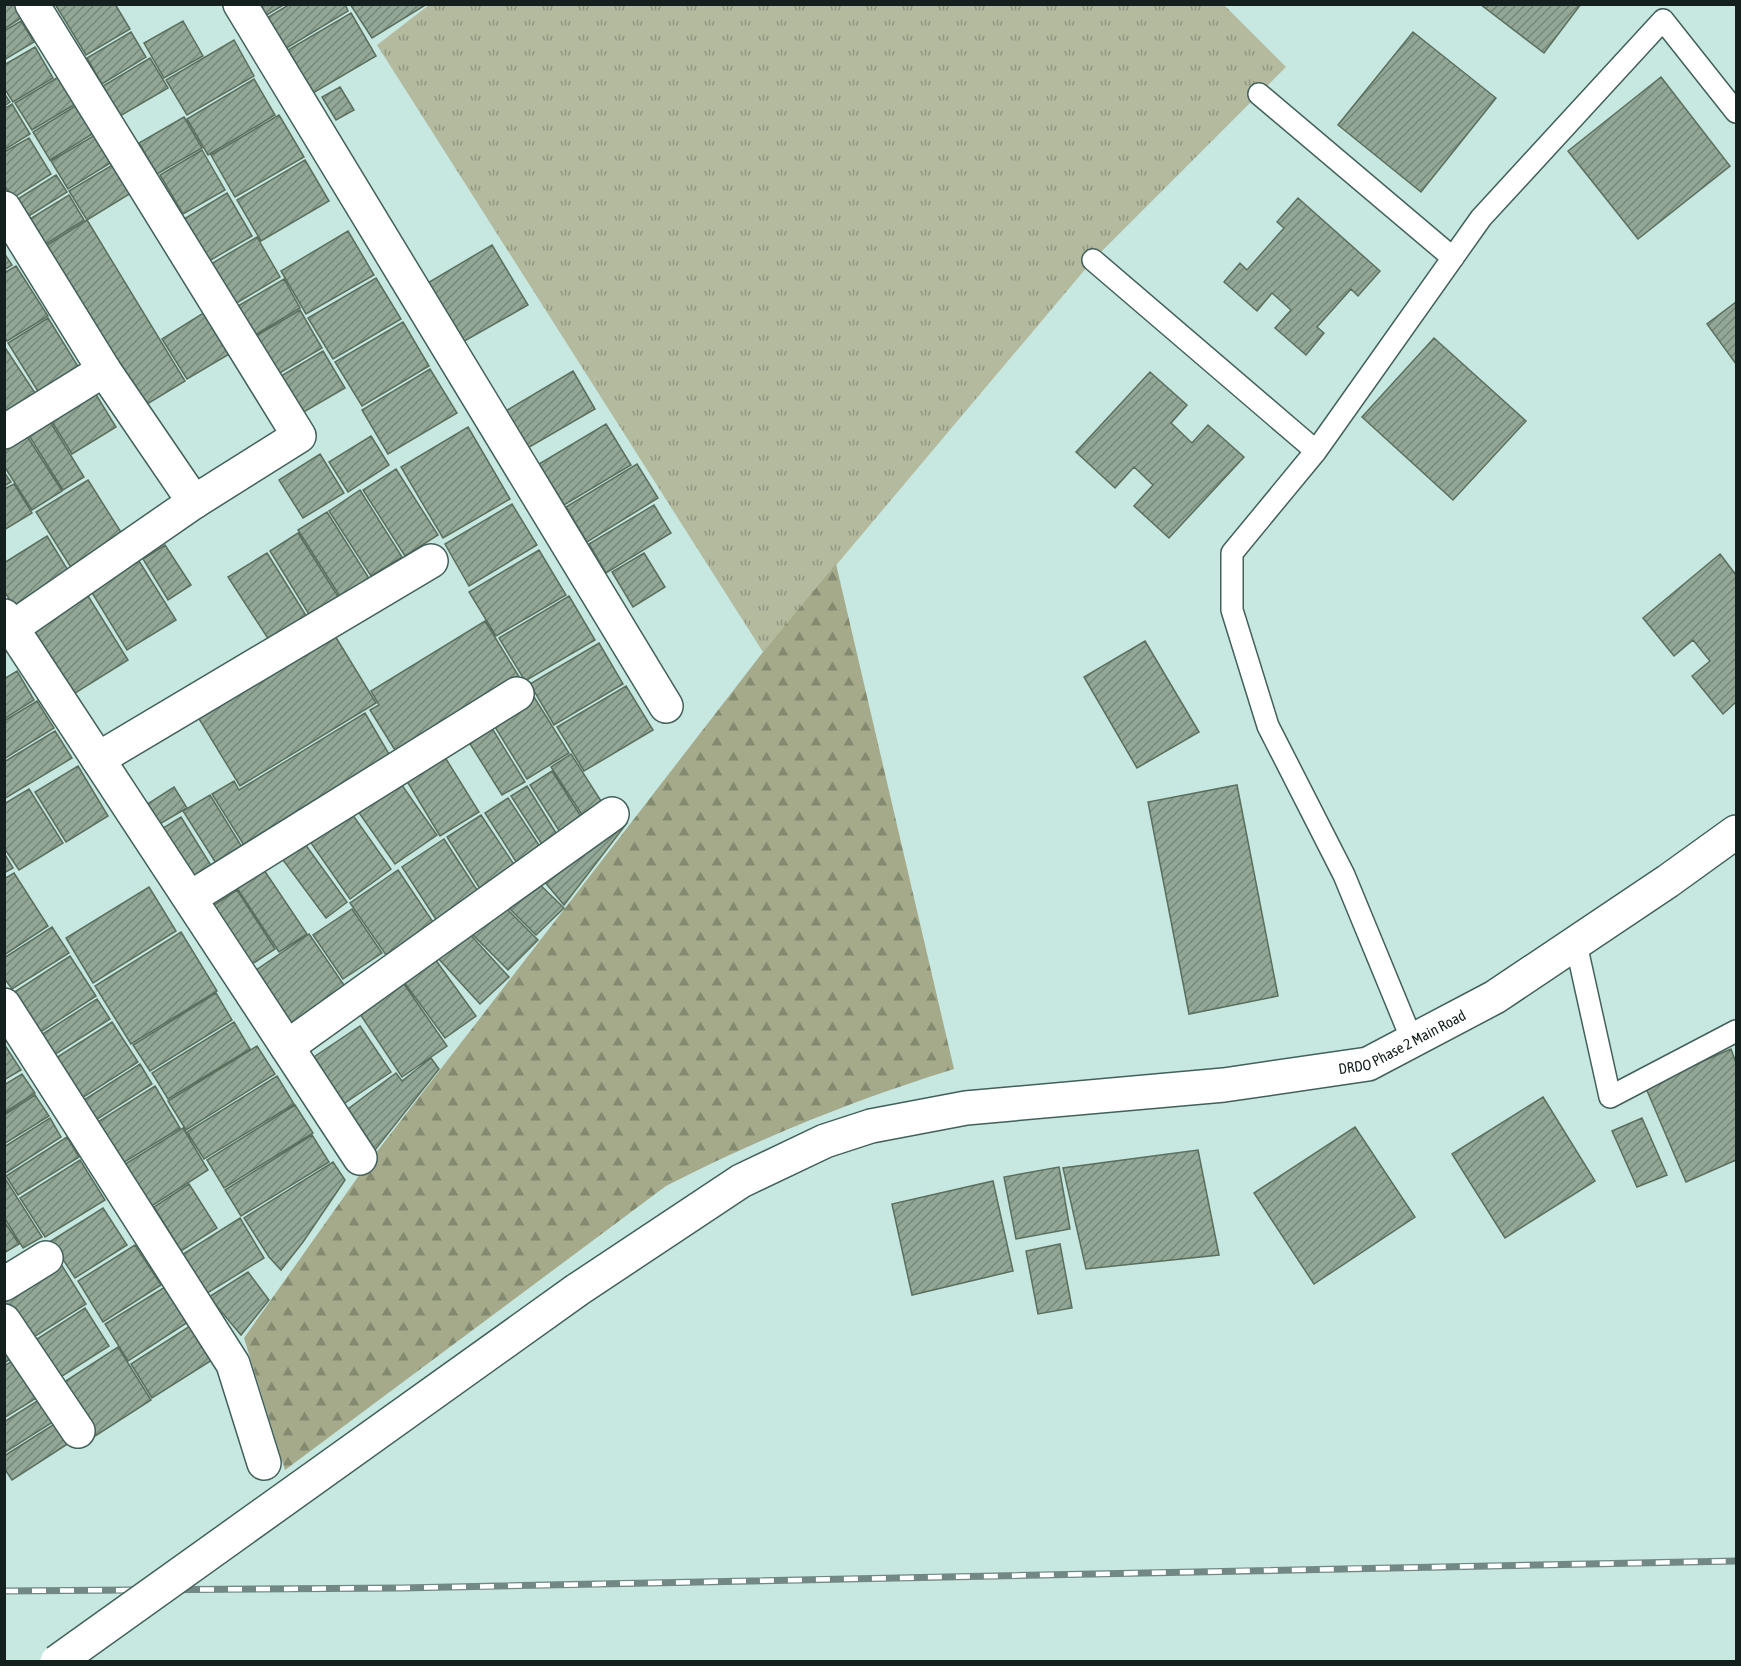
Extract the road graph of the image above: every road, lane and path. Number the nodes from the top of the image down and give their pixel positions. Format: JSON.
{"nodes":[{"id":1,"x":32,"y":4,"type":"edge"},
{"id":2,"x":240,"y":4,"type":"edge"},
{"id":3,"x":1259,"y":94,"type":"dead end"},
{"id":4,"x":1737,"y":112,"type":"edge"},
{"id":5,"x":4,"y":208,"type":"edge"},
{"id":6,"x":1453,"y":258,"type":"junction"},
{"id":7,"x":1093,"y":260,"type":"dead end"},
{"id":8,"x":104,"y":370,"type":"junction"},
{"id":9,"x":4,"y":432,"type":"edge"},
{"id":10,"x":1316,"y":451,"type":"junction"},
{"id":11,"x":194,"y":502,"type":"junction"},
{"id":12,"x":431,"y":561,"type":"dead end"},
{"id":13,"x":8,"y":622,"type":"edge"},
{"id":14,"x":517,"y":694,"type":"dead end"},
{"id":15,"x":666,"y":706,"type":"dead end"},
{"id":16,"x":98,"y":759,"type":"junction"},
{"id":17,"x":612,"y":814,"type":"dead end"},
{"id":18,"x":1737,"y":832,"type":"edge"},
{"id":19,"x":190,"y":898,"type":"junction"},
{"id":20,"x":1576,"y":944,"type":"junction"},
{"id":21,"x":4,"y":1005,"type":"edge"},
{"id":22,"x":1737,"y":1031,"type":"edge"},
{"id":23,"x":1412,"y":1040,"type":"junction"},
{"id":24,"x":287,"y":1047,"type":"junction"},
{"id":25,"x":360,"y":1158,"type":"dead end"},
{"id":26,"x":46,"y":1258,"type":"dead end"},
{"id":27,"x":4,"y":1284,"type":"edge"},
{"id":28,"x":4,"y":1321,"type":"edge"},
{"id":29,"x":78,"y":1431,"type":"dead end"},
{"id":30,"x":264,"y":1463,"type":"dead end"},
{"id":31,"x":57,"y":1662,"type":"edge"}],
"edges":[{"from":1,"to":11,"type":"street"},
{"from":2,"to":15,"type":"street"},
{"from":3,"to":6,"type":"lane"},
{"from":4,"to":6,"type":"lane"},
{"from":5,"to":8,"type":"street"},
{"from":6,"to":10,"type":"lane"},
{"from":7,"to":10,"type":"lane"},
{"from":8,"to":9,"type":"street"},
{"from":8,"to":11,"type":"street"},
{"from":10,"to":23,"type":"lane"},
{"from":11,"to":13,"type":"street"},
{"from":12,"to":16,"type":"street"},
{"from":13,"to":16,"type":"street"},
{"from":14,"to":19,"type":"street"},
{"from":16,"to":19,"type":"street"},
{"from":17,"to":24,"type":"street"},
{"from":18,"to":20,"type":"street","name":"DRDO Phase 2 Main Road"},
{"from":19,"to":24,"type":"street"},
{"from":20,"to":22,"type":"lane"},
{"from":20,"to":23,"type":"street","name":"DRDO Phase 2 Main Road"},
{"from":21,"to":30,"type":"street"},
{"from":23,"to":31,"type":"street","name":"DRDO Phase 2 Main Road","bridge":true},
{"from":24,"to":25,"type":"street"},
{"from":26,"to":27,"type":"street"},
{"from":28,"to":29,"type":"street"}]}
